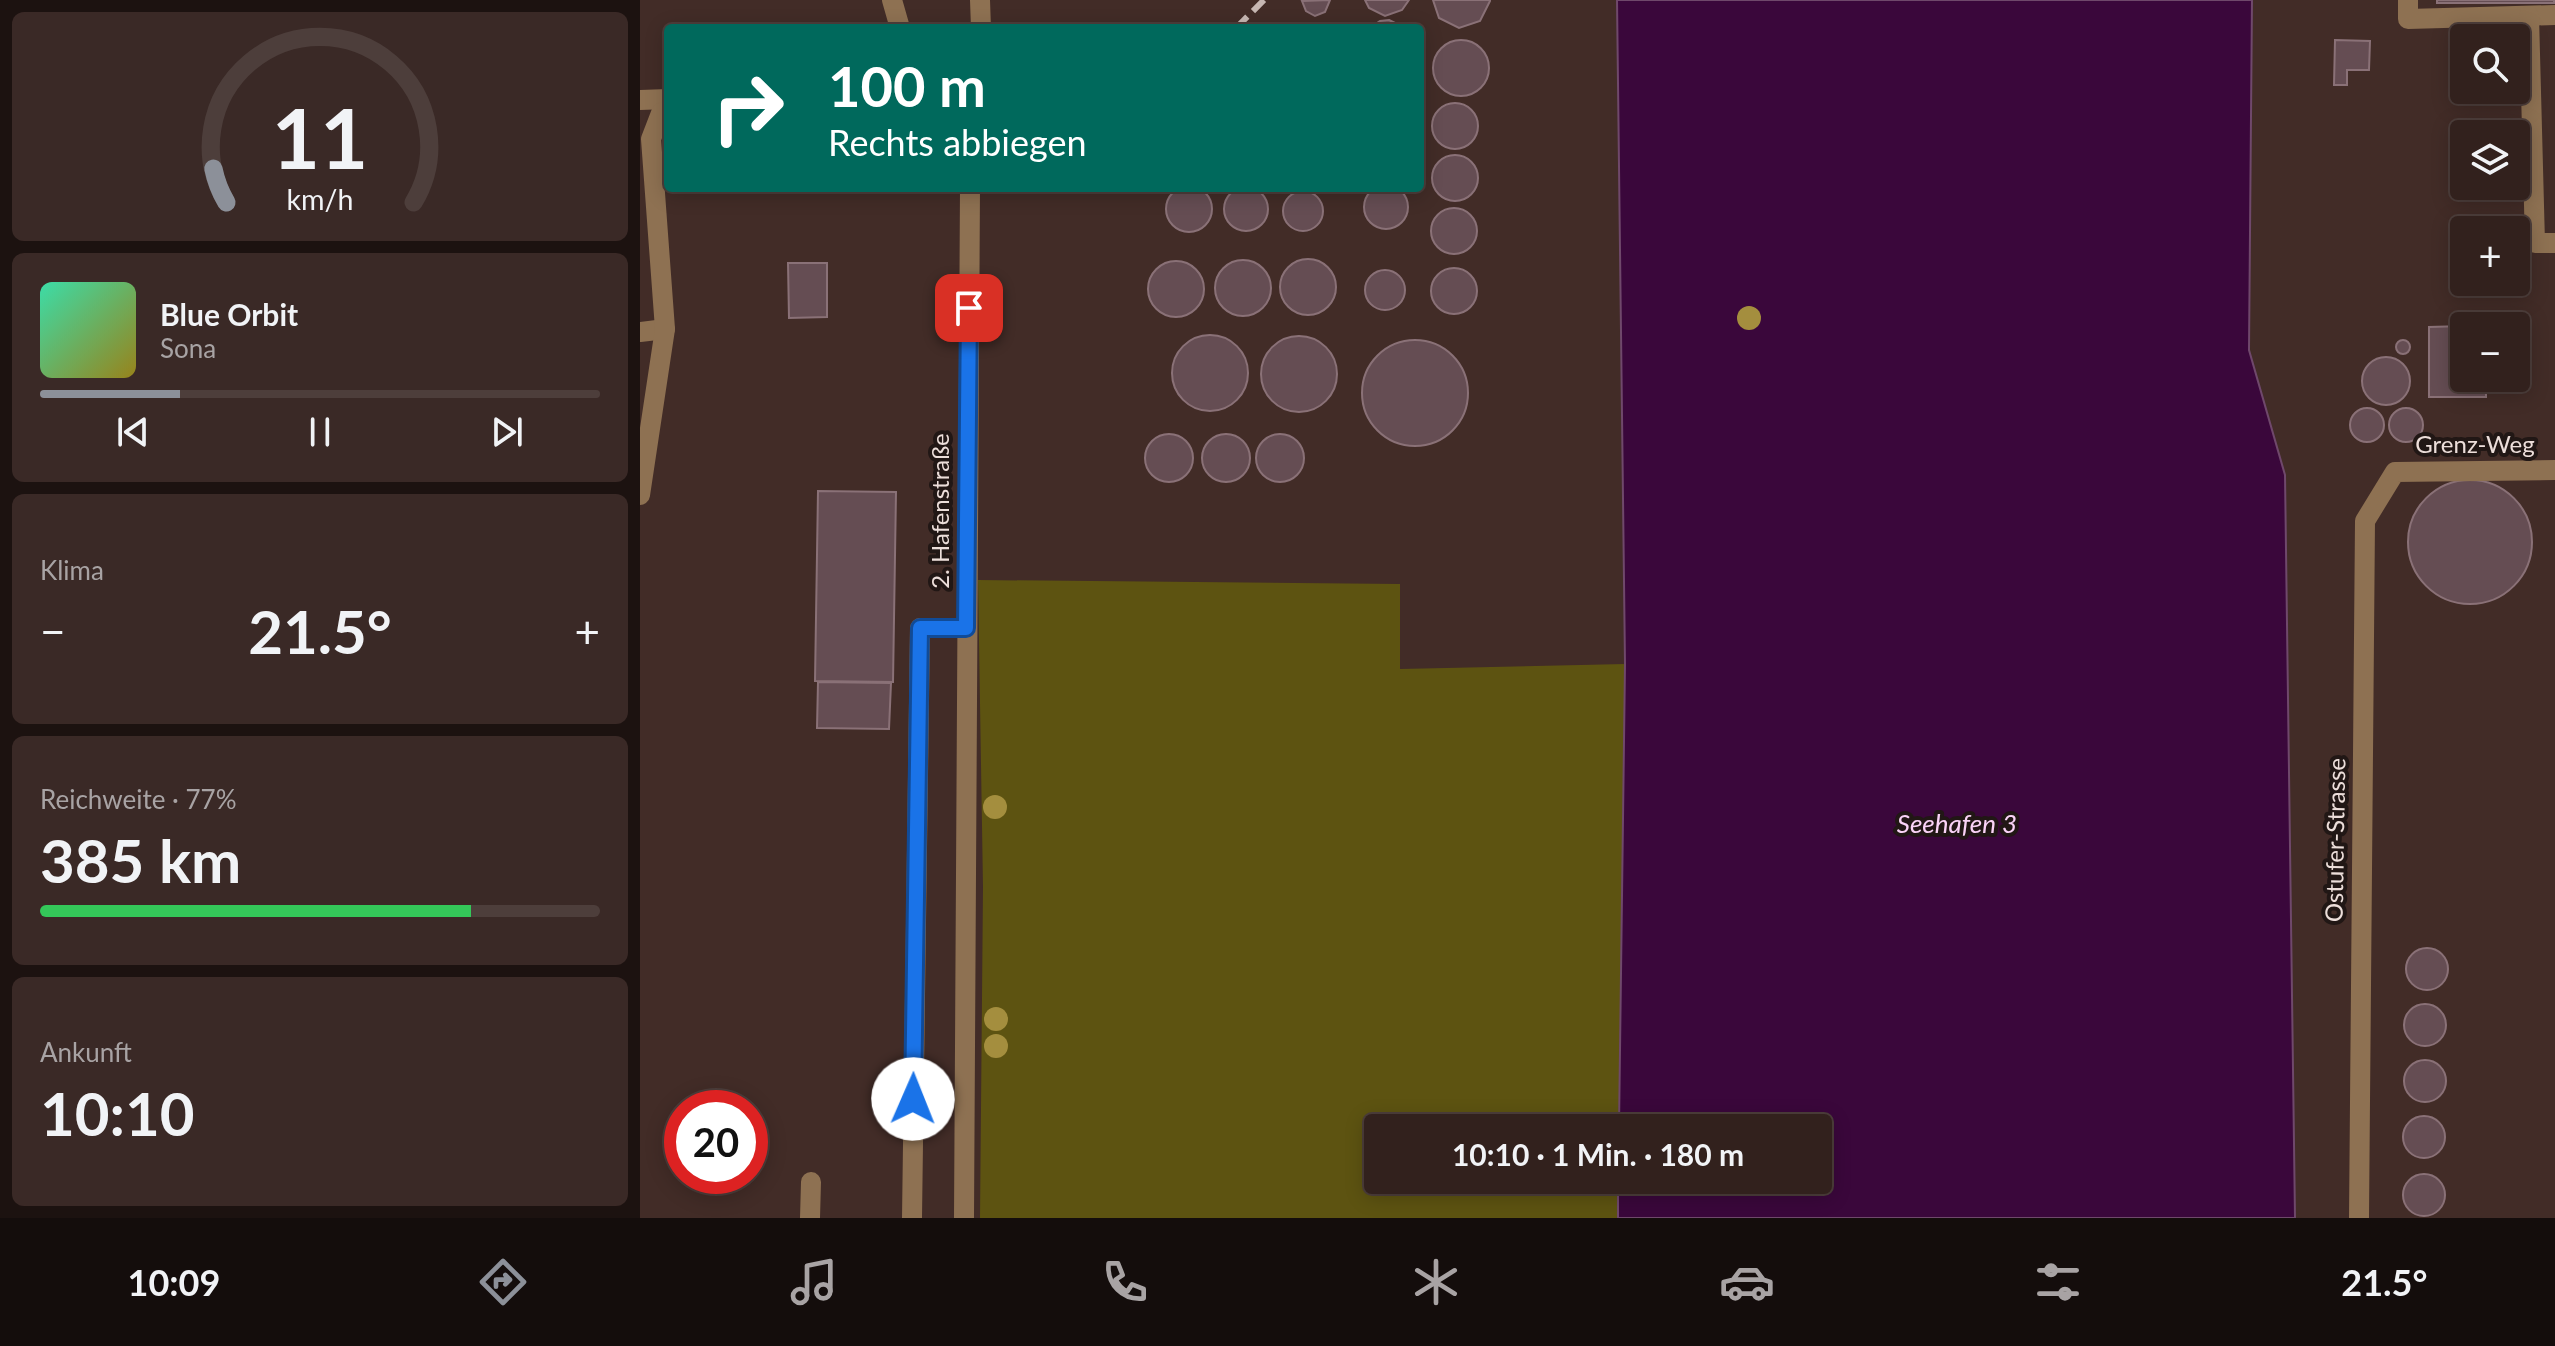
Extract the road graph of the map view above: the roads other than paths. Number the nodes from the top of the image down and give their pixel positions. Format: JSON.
{"nodes":[{"id":1,"x":892,"y":0,"type":"edge"},
{"id":2,"x":980,"y":0,"type":"edge"},
{"id":3,"x":2408,"y":0,"type":"edge"},
{"id":4,"x":2555,"y":15,"type":"edge"},
{"id":5,"x":2529,"y":16,"type":"junction"},
{"id":6,"x":899,"y":24,"type":"edge"},
{"id":7,"x":979,"y":24,"type":"edge"},
{"id":8,"x":664,"y":99,"type":"edge"},
{"id":9,"x":640,"y":100,"type":"edge"},
{"id":10,"x":664,"y":112,"type":"edge"},
{"id":11,"x":970,"y":192,"type":"edge"},
{"id":12,"x":2555,"y":243,"type":"edge"},
{"id":13,"x":665,"y":329,"type":"junction"},
{"id":14,"x":640,"y":332,"type":"edge"},
{"id":15,"x":2555,"y":470,"type":"edge"},
{"id":16,"x":2395,"y":472,"type":"joint"},
{"id":17,"x":640,"y":495,"type":"edge"},
{"id":18,"x":966,"y":628,"type":"junction"},
{"id":19,"x":811,"y":1182,"type":"dead end"},
{"id":20,"x":810,"y":1218,"type":"edge"},
{"id":21,"x":912,"y":1218,"type":"edge"},
{"id":22,"x":964,"y":1218,"type":"edge"},
{"id":23,"x":2359,"y":1218,"type":"edge"}],
"edges":[{"from":1,"to":6,"type":"street"},
{"from":2,"to":7,"type":"street"},
{"from":3,"to":5,"type":"street"},
{"from":4,"to":5,"type":"street"},
{"from":5,"to":12,"type":"street"},
{"from":8,"to":9,"type":"street"},
{"from":10,"to":13,"type":"street"},
{"from":11,"to":18,"type":"street","name":"2. Hafenstraße"},
{"from":13,"to":14,"type":"street"},
{"from":13,"to":17,"type":"street"},
{"from":15,"to":16,"type":"street","name":"Grenz-Weg"},
{"from":16,"to":23,"type":"street","name":"Ostufer-Strasse"},
{"from":18,"to":21,"type":"street"},
{"from":18,"to":22,"type":"street","name":"2. Hafenstraße"},
{"from":19,"to":20,"type":"street"}]}
